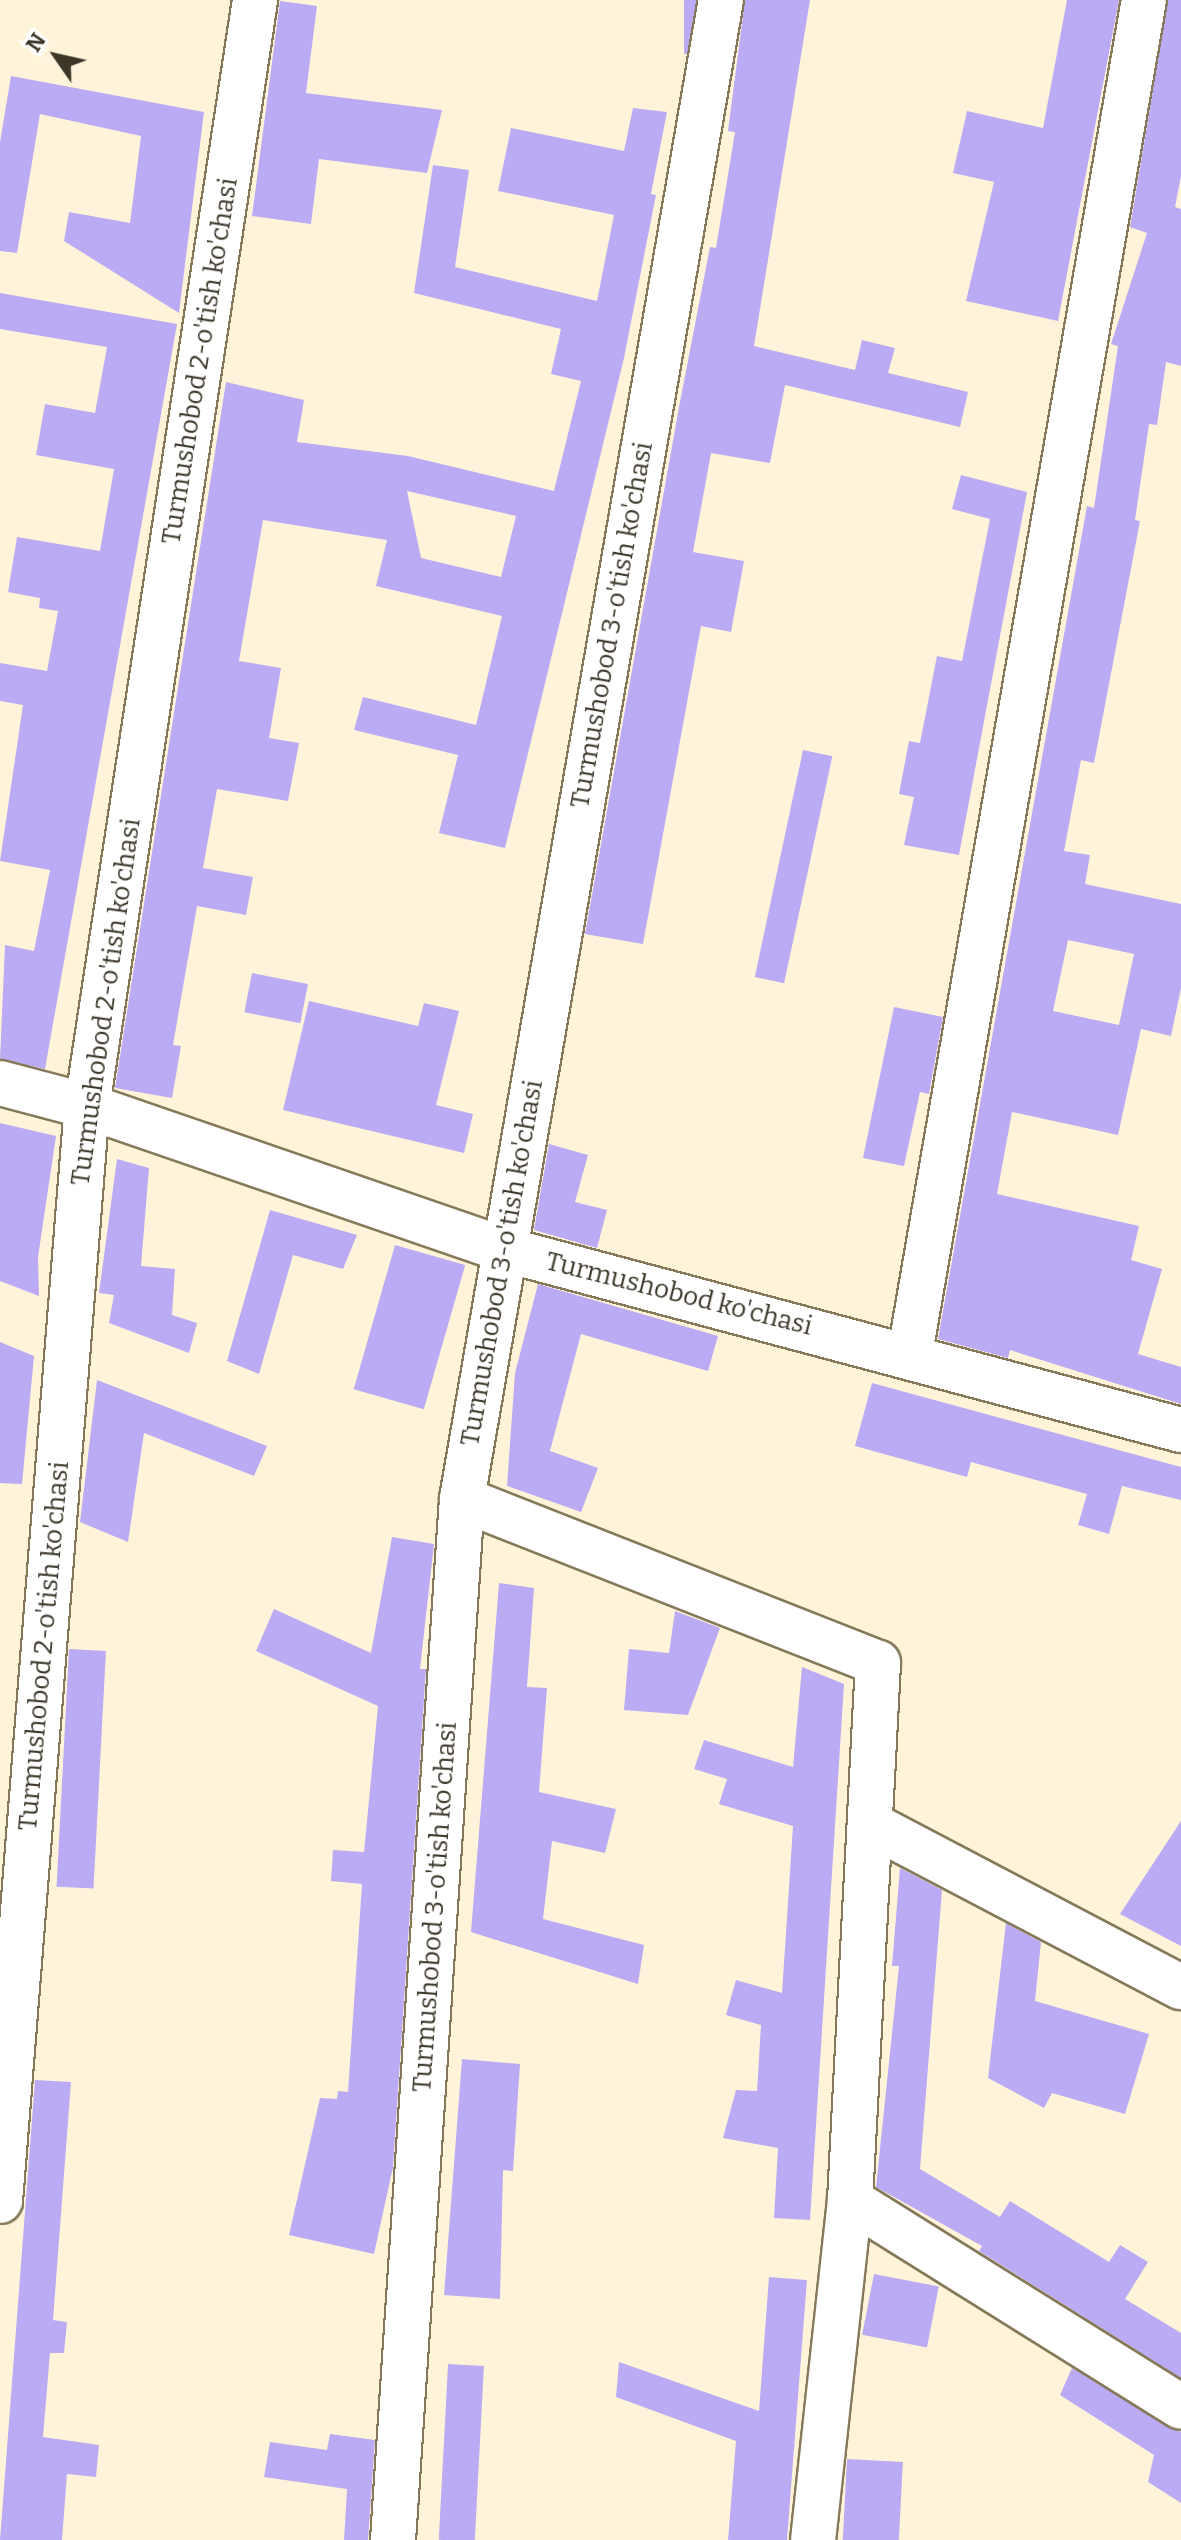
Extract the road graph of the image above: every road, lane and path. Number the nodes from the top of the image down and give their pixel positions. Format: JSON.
{"nodes":[{"id":1,"x":255,"y":0,"type":"edge"},
{"id":2,"x":721,"y":0,"type":"edge"},
{"id":3,"x":1144,"y":0,"type":"edge"},
{"id":4,"x":0,"y":1083,"type":"edge"},
{"id":5,"x":87,"y":1106,"type":"junction"},
{"id":6,"x":503,"y":1249,"type":"junction"},
{"id":7,"x":910,"y":1353,"type":"junction"},
{"id":8,"x":1181,"y":1430,"type":"edge"},
{"id":9,"x":462,"y":1499,"type":"junction"},
{"id":10,"x":872,"y":1825,"type":"junction"},
{"id":11,"x":1181,"y":1987,"type":"edge"},
{"id":12,"x":850,"y":2200,"type":"junction"},
{"id":13,"x":0,"y":2201,"type":"edge"},
{"id":14,"x":1181,"y":2407,"type":"edge"},
{"id":15,"x":393,"y":2540,"type":"edge"},
{"id":16,"x":813,"y":2540,"type":"edge"}],
"edges":[{"from":1,"to":5,"type":"street","name":"Turmushobod 2-o'tish ko'chasi"},
{"from":2,"to":6,"type":"street","name":"Turmushobod 3-o'tish ko'chasi"},
{"from":3,"to":7,"type":"street"},
{"from":4,"to":5,"type":"street","name":"Turmushobod ko'chasi"},
{"from":5,"to":6,"type":"street","name":"Turmushobod ko'chasi"},
{"from":5,"to":13,"type":"street","name":"Turmushobod 2-o'tish ko'chasi"},
{"from":6,"to":7,"type":"street","name":"Turmushobod ko'chasi"},
{"from":6,"to":9,"type":"street","name":"Turmushobod 3-o'tish ko'chasi"},
{"from":7,"to":8,"type":"street","name":"Turmushobod ko'chasi"},
{"from":9,"to":10,"type":"street"},
{"from":9,"to":15,"type":"street","name":"Turmushobod 3-o'tish ko'chasi"},
{"from":10,"to":11,"type":"street"},
{"from":10,"to":12,"type":"street"},
{"from":12,"to":14,"type":"street"},
{"from":12,"to":16,"type":"street"}]}
